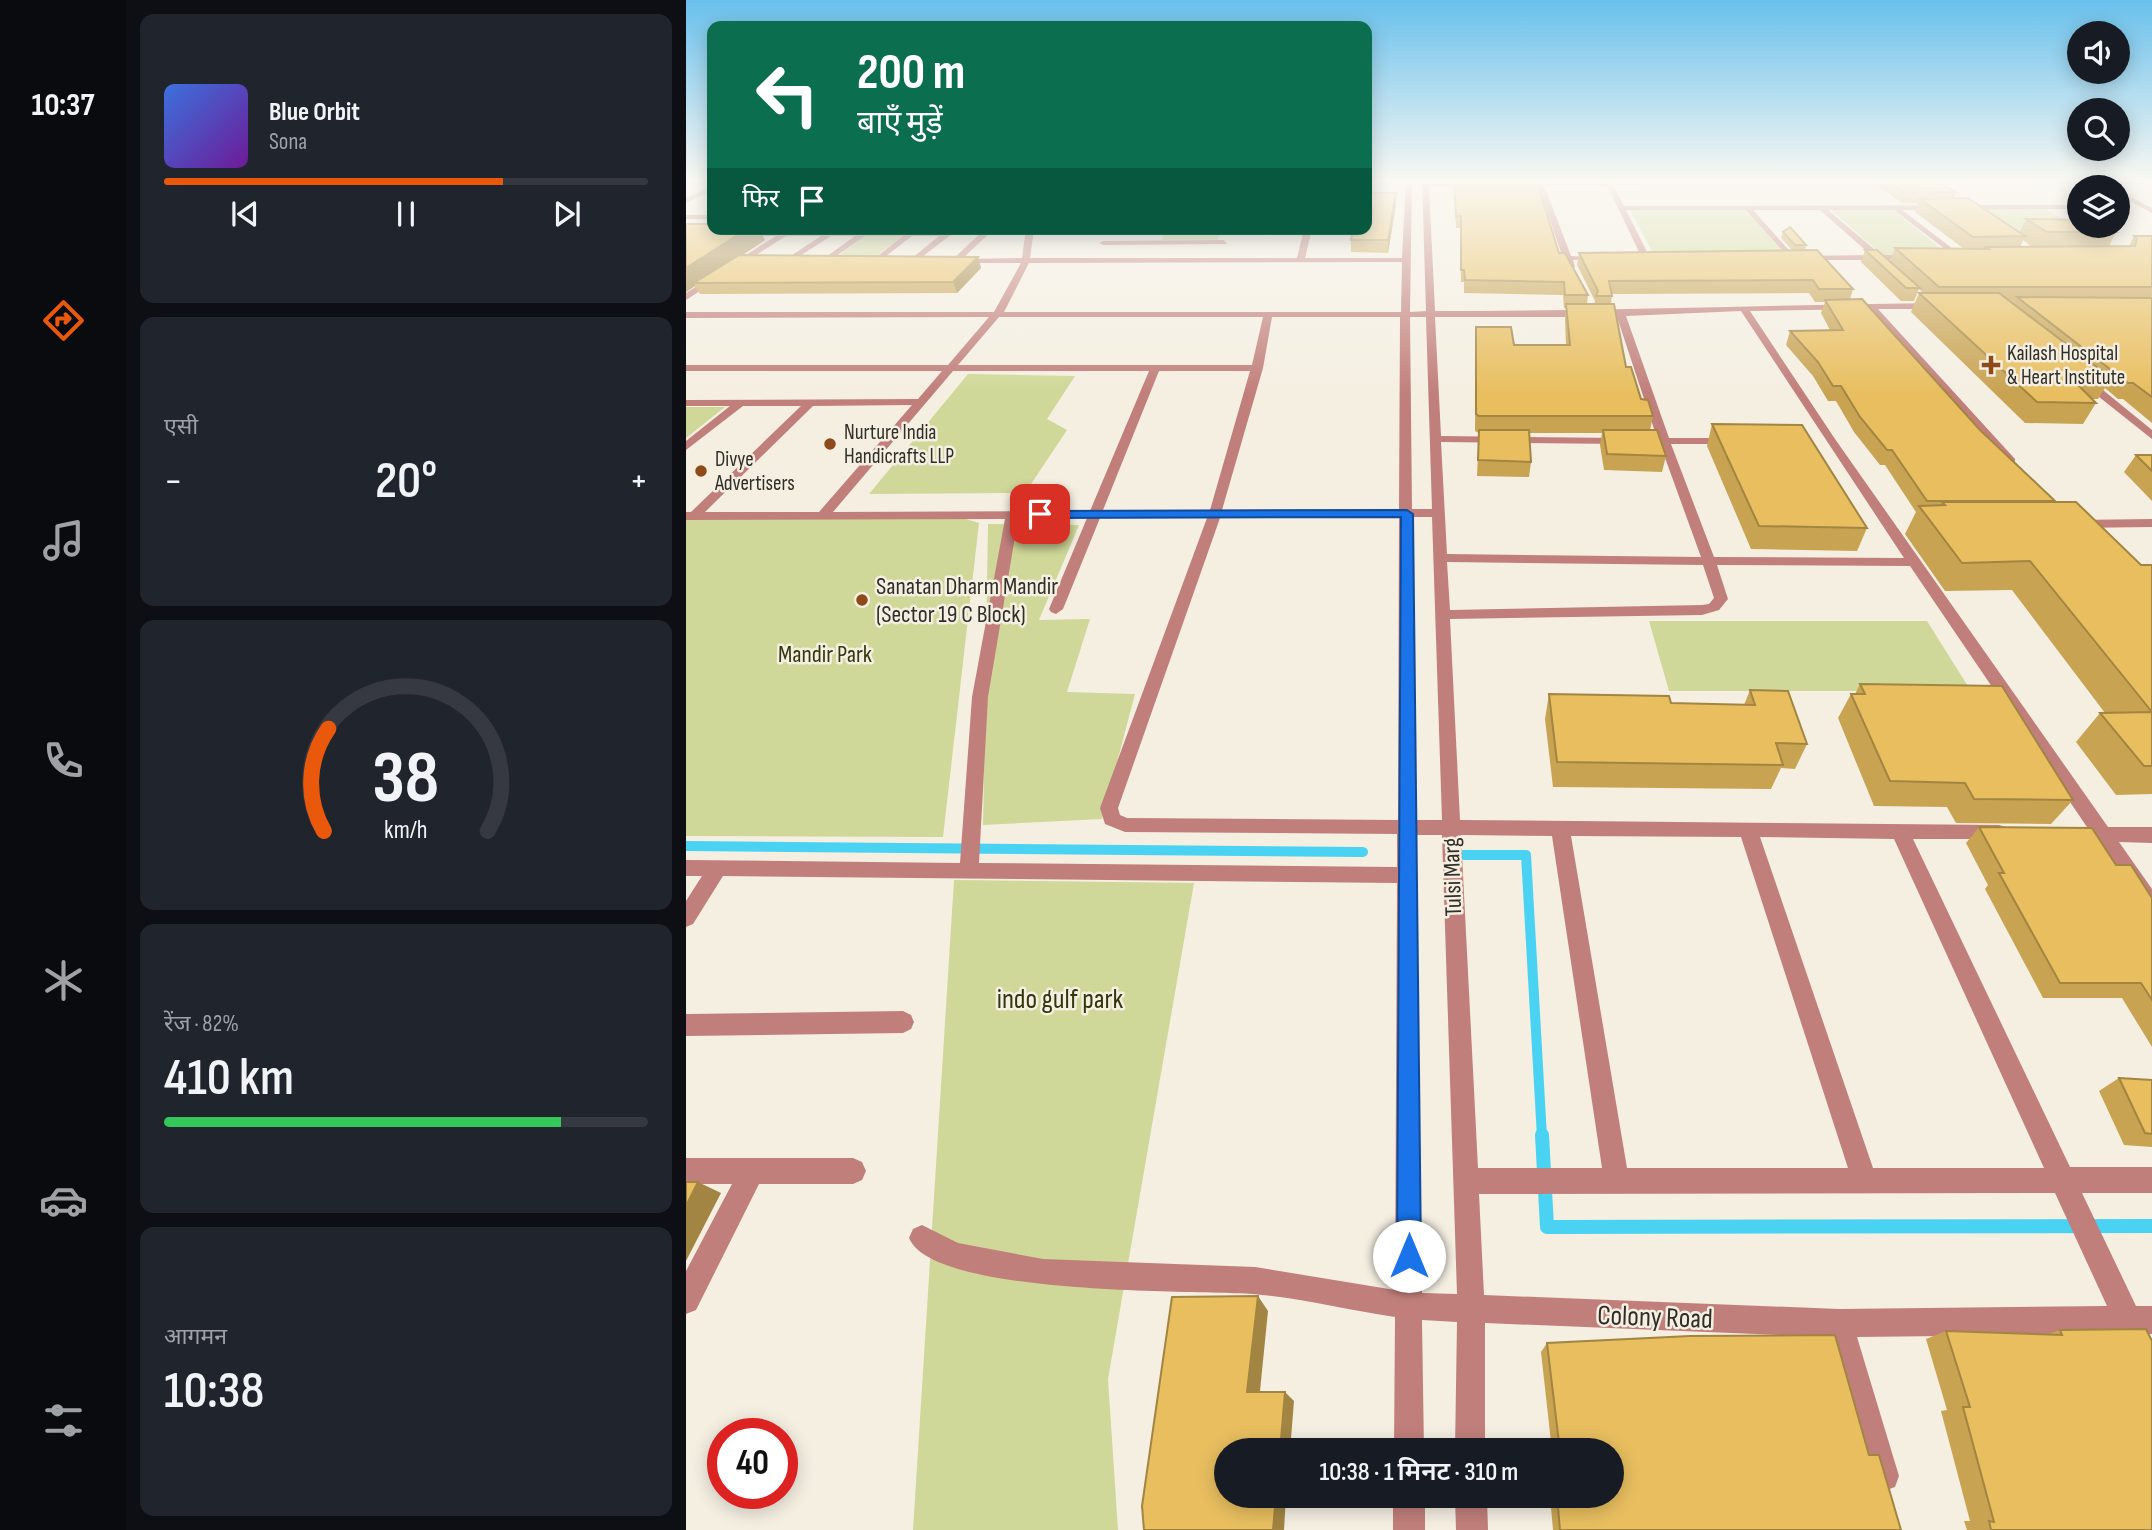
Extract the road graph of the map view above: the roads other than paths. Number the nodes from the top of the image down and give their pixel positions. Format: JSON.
{"nodes":[{"id":1,"x":759,"y":250,"type":"edge"},
{"id":2,"x":805,"y":250,"type":"edge"},
{"id":3,"x":841,"y":250,"type":"edge"},
{"id":4,"x":890,"y":250,"type":"edge"},
{"id":5,"x":926,"y":250,"type":"edge"},
{"id":6,"x":967,"y":250,"type":"edge"},
{"id":7,"x":1028,"y":250,"type":"edge"},
{"id":8,"x":1097,"y":250,"type":"edge"},
{"id":9,"x":1220,"y":250,"type":"edge"},
{"id":10,"x":1302,"y":250,"type":"edge"},
{"id":11,"x":1408,"y":250,"type":"edge"},
{"id":12,"x":1428,"y":250,"type":"edge"},
{"id":13,"x":1563,"y":250,"type":"edge"},
{"id":14,"x":1642,"y":250,"type":"edge"},
{"id":15,"x":1784,"y":250,"type":"edge"},
{"id":16,"x":1871,"y":250,"type":"edge"},
{"id":17,"x":1950,"y":250,"type":"edge"},
{"id":18,"x":1879,"y":257,"type":"junction"},
{"id":19,"x":1919,"y":257,"type":"edge"},
{"id":20,"x":1945,"y":257,"type":"edge"},
{"id":21,"x":1958,"y":257,"type":"junction"},
{"id":22,"x":1971,"y":257,"type":"edge"},
{"id":23,"x":1566,"y":258,"type":"junction"},
{"id":24,"x":1606,"y":258,"type":"edge"},
{"id":25,"x":1633,"y":258,"type":"edge"},
{"id":26,"x":1646,"y":258,"type":"junction"},
{"id":27,"x":1659,"y":258,"type":"edge"},
{"id":28,"x":1777,"y":258,"type":"edge"},
{"id":29,"x":1791,"y":258,"type":"junction"},
{"id":30,"x":1090,"y":260,"type":"junction"},
{"id":31,"x":1215,"y":260,"type":"junction"},
{"id":32,"x":1300,"y":260,"type":"junction"},
{"id":33,"x":1408,"y":260,"type":"junction"},
{"id":34,"x":742,"y":261,"type":"junction"},
{"id":35,"x":766,"y":261,"type":"edge"},
{"id":36,"x":778,"y":261,"type":"edge"},
{"id":37,"x":789,"y":261,"type":"junction"},
{"id":38,"x":802,"y":261,"type":"edge"},
{"id":39,"x":814,"y":261,"type":"edge"},
{"id":40,"x":826,"y":261,"type":"junction"},
{"id":41,"x":839,"y":261,"type":"edge"},
{"id":42,"x":864,"y":261,"type":"edge"},
{"id":43,"x":877,"y":261,"type":"junction"},
{"id":44,"x":890,"y":261,"type":"edge"},
{"id":45,"x":902,"y":261,"type":"edge"},
{"id":46,"x":914,"y":261,"type":"junction"},
{"id":47,"x":928,"y":261,"type":"edge"},
{"id":48,"x":941,"y":261,"type":"edge"},
{"id":49,"x":955,"y":261,"type":"junction"},
{"id":50,"x":1026,"y":261,"type":"junction"},
{"id":51,"x":1889,"y":267,"type":"edge"},
{"id":52,"x":1573,"y":270,"type":"edge"},
{"id":53,"x":1918,"y":296,"type":"edge"},
{"id":54,"x":686,"y":297,"type":"edge"},
{"id":55,"x":686,"y":306,"type":"edge"},
{"id":56,"x":1004,"y":306,"type":"junction"},
{"id":57,"x":1870,"y":306,"type":"junction"},
{"id":58,"x":1929,"y":306,"type":"junction"},
{"id":59,"x":1942,"y":306,"type":"edge"},
{"id":60,"x":1744,"y":308,"type":"junction"},
{"id":61,"x":1405,"y":309,"type":"junction"},
{"id":62,"x":1431,"y":309,"type":"junction"},
{"id":63,"x":1510,"y":310,"type":"junction"},
{"id":64,"x":1268,"y":313,"type":"junction"},
{"id":65,"x":1621,"y":314,"type":"junction"},
{"id":66,"x":686,"y":315,"type":"edge"},
{"id":67,"x":993,"y":315,"type":"junction"},
{"id":68,"x":686,"y":368,"type":"edge"},
{"id":69,"x":950,"y":368,"type":"junction"},
{"id":70,"x":1155,"y":368,"type":"junction"},
{"id":71,"x":1258,"y":368,"type":"junction"},
{"id":72,"x":2071,"y":370,"type":"edge"},
{"id":73,"x":811,"y":402,"type":"junction"},
{"id":74,"x":921,"y":402,"type":"junction"},
{"id":75,"x":686,"y":403,"type":"edge"},
{"id":76,"x":740,"y":403,"type":"junction"},
{"id":77,"x":2152,"y":436,"type":"edge"},
{"id":78,"x":1434,"y":439,"type":"junction"},
{"id":79,"x":1664,"y":441,"type":"junction"},
{"id":80,"x":1747,"y":441,"type":"edge"},
{"id":81,"x":686,"y":447,"type":"edge"},
{"id":82,"x":2021,"y":473,"type":"edge"},
{"id":83,"x":1437,"y":513,"type":"junction"},
{"id":84,"x":1096,"y":514,"type":"junction"},
{"id":85,"x":1215,"y":514,"type":"junction"},
{"id":86,"x":1407,"y":514,"type":"junction"},
{"id":87,"x":823,"y":515,"type":"junction"},
{"id":88,"x":1012,"y":515,"type":"junction"},
{"id":89,"x":690,"y":516,"type":"edge"},
{"id":90,"x":2054,"y":524,"type":"edge"},
{"id":91,"x":2149,"y":526,"type":"edge"},
{"id":92,"x":1439,"y":558,"type":"junction"},
{"id":93,"x":1709,"y":561,"type":"junction"},
{"id":94,"x":1914,"y":562,"type":"junction"},
{"id":95,"x":1056,"y":609,"type":"dead end"},
{"id":96,"x":1441,"y":615,"type":"junction"},
{"id":97,"x":1408,"y":828,"type":"junction"},
{"id":98,"x":1450,"y":828,"type":"junction"},
{"id":99,"x":1560,"y":829,"type":"junction"},
{"id":100,"x":1748,"y":830,"type":"junction"},
{"id":101,"x":1900,"y":831,"type":"junction"},
{"id":102,"x":2021,"y":833,"type":"edge"},
{"id":103,"x":2049,"y":833,"type":"edge"},
{"id":104,"x":2102,"y":834,"type":"junction"},
{"id":105,"x":2152,"y":835,"type":"edge"},
{"id":106,"x":686,"y":868,"type":"edge"},
{"id":107,"x":718,"y":868,"type":"junction"},
{"id":108,"x":969,"y":868,"type":"junction"},
{"id":109,"x":1409,"y":875,"type":"junction"},
{"id":110,"x":2152,"y":905,"type":"edge"},
{"id":111,"x":686,"y":918,"type":"edge"},
{"id":112,"x":903,"y":1023,"type":"dead end"},
{"id":113,"x":686,"y":1024,"type":"edge"},
{"id":114,"x":752,"y":1170,"type":"junction"},
{"id":115,"x":686,"y":1171,"type":"edge"},
{"id":116,"x":853,"y":1171,"type":"dead end"},
{"id":117,"x":1616,"y":1180,"type":"junction"},
{"id":118,"x":1865,"y":1180,"type":"junction"},
{"id":119,"x":2152,"y":1180,"type":"edge"},
{"id":120,"x":1465,"y":1181,"type":"junction"},
{"id":121,"x":2066,"y":1188,"type":"junction"},
{"id":122,"x":922,"y":1238,"type":"dead end"},
{"id":123,"x":686,"y":1300,"type":"edge"},
{"id":124,"x":1409,"y":1306,"type":"junction"},
{"id":125,"x":1471,"y":1310,"type":"junction"},
{"id":126,"x":2133,"y":1314,"type":"edge"},
{"id":127,"x":1839,"y":1324,"type":"junction"},
{"id":128,"x":2152,"y":1372,"type":"edge"},
{"id":129,"x":1409,"y":1438,"type":"edge"},
{"id":130,"x":1470,"y":1438,"type":"edge"},
{"id":131,"x":1892,"y":1504,"type":"edge"},
{"id":132,"x":1409,"y":1508,"type":"edge"},
{"id":133,"x":1471,"y":1508,"type":"edge"},
{"id":134,"x":1409,"y":1530,"type":"edge"},
{"id":135,"x":1472,"y":1530,"type":"edge"}],
"edges":[{"from":1,"to":34,"type":"street"},
{"from":2,"to":37,"type":"street"},
{"from":3,"to":40,"type":"street"},
{"from":4,"to":43,"type":"street"},
{"from":5,"to":46,"type":"street"},
{"from":6,"to":49,"type":"street"},
{"from":7,"to":50,"type":"street"},
{"from":8,"to":30,"type":"street"},
{"from":9,"to":31,"type":"street"},
{"from":10,"to":32,"type":"street"},
{"from":11,"to":33,"type":"street","name":"Tulsi Marg"},
{"from":12,"to":62,"type":"street","name":"Tulsi Marg"},
{"from":13,"to":23,"type":"street"},
{"from":14,"to":26,"type":"street"},
{"from":15,"to":29,"type":"street"},
{"from":16,"to":18,"type":"street"},
{"from":17,"to":21,"type":"street"},
{"from":18,"to":19,"type":"street"},
{"from":18,"to":29,"type":"street"},
{"from":18,"to":51,"type":"street"},
{"from":20,"to":21,"type":"street"},
{"from":21,"to":22,"type":"street"},
{"from":23,"to":24,"type":"street"},
{"from":23,"to":52,"type":"street"},
{"from":25,"to":26,"type":"street"},
{"from":26,"to":27,"type":"street"},
{"from":28,"to":29,"type":"street"},
{"from":30,"to":31,"type":"street"},
{"from":30,"to":50,"type":"street"},
{"from":31,"to":32,"type":"street"},
{"from":32,"to":33,"type":"street"},
{"from":33,"to":61,"type":"street","name":"Tulsi Marg"},
{"from":34,"to":35,"type":"street"},
{"from":34,"to":54,"type":"street"},
{"from":36,"to":37,"type":"street"},
{"from":37,"to":38,"type":"street"},
{"from":39,"to":40,"type":"street"},
{"from":40,"to":41,"type":"street"},
{"from":42,"to":43,"type":"street"},
{"from":43,"to":44,"type":"street"},
{"from":45,"to":46,"type":"street"},
{"from":46,"to":47,"type":"street"},
{"from":48,"to":49,"type":"street"},
{"from":49,"to":50,"type":"street"},
{"from":50,"to":56,"type":"street"},
{"from":53,"to":58,"type":"street"},
{"from":55,"to":56,"type":"street"},
{"from":56,"to":61,"type":"street"},
{"from":56,"to":67,"type":"street"},
{"from":57,"to":58,"type":"street"},
{"from":57,"to":60,"type":"street"},
{"from":57,"to":82,"type":"street"},
{"from":58,"to":59,"type":"street"},
{"from":60,"to":63,"type":"street"},
{"from":60,"to":65,"type":"street"},
{"from":60,"to":94,"type":"street"},
{"from":61,"to":62,"type":"street"},
{"from":61,"to":64,"type":"street"},
{"from":61,"to":86,"type":"street","name":"Tulsi Marg"},
{"from":62,"to":63,"type":"street"},
{"from":62,"to":78,"type":"street","name":"Tulsi Marg"},
{"from":63,"to":65,"type":"street"},
{"from":64,"to":67,"type":"street"},
{"from":64,"to":71,"type":"street"},
{"from":65,"to":79,"type":"street"},
{"from":66,"to":67,"type":"street"},
{"from":67,"to":69,"type":"street"},
{"from":68,"to":69,"type":"street"},
{"from":69,"to":70,"type":"street"},
{"from":69,"to":74,"type":"street"},
{"from":70,"to":71,"type":"street"},
{"from":70,"to":84,"type":"street"},
{"from":71,"to":85,"type":"street"},
{"from":72,"to":77,"type":"street"},
{"from":73,"to":74,"type":"street"},
{"from":73,"to":76,"type":"street"},
{"from":73,"to":89,"type":"street"},
{"from":74,"to":87,"type":"street"},
{"from":75,"to":76,"type":"street"},
{"from":76,"to":81,"type":"street"},
{"from":78,"to":79,"type":"street"},
{"from":78,"to":83,"type":"street","name":"Tulsi Marg"},
{"from":79,"to":80,"type":"street"},
{"from":79,"to":93,"type":"street"},
{"from":83,"to":86,"type":"street"},
{"from":83,"to":92,"type":"street","name":"Tulsi Marg"},
{"from":84,"to":85,"type":"street"},
{"from":84,"to":88,"type":"street"},
{"from":84,"to":95,"type":"street"},
{"from":85,"to":86,"type":"street"},
{"from":85,"to":97,"type":"street"},
{"from":86,"to":97,"type":"street","name":"Tulsi Marg"},
{"from":87,"to":88,"type":"street"},
{"from":87,"to":89,"type":"street"},
{"from":88,"to":108,"type":"street"},
{"from":90,"to":91,"type":"street"},
{"from":92,"to":93,"type":"street"},
{"from":92,"to":96,"type":"street","name":"Tulsi Marg"},
{"from":93,"to":94,"type":"street"},
{"from":93,"to":96,"type":"street"},
{"from":94,"to":104,"type":"street"},
{"from":96,"to":98,"type":"street","name":"Tulsi Marg"},
{"from":97,"to":98,"type":"street"},
{"from":97,"to":109,"type":"street","name":"Tulsi Marg"},
{"from":98,"to":99,"type":"street"},
{"from":98,"to":120,"type":"street","name":"Tulsi Marg"},
{"from":99,"to":100,"type":"street"},
{"from":99,"to":117,"type":"street"},
{"from":100,"to":101,"type":"street"},
{"from":100,"to":118,"type":"street"},
{"from":101,"to":102,"type":"street"},
{"from":101,"to":121,"type":"street"},
{"from":103,"to":104,"type":"street"},
{"from":104,"to":105,"type":"street"},
{"from":104,"to":110,"type":"street"},
{"from":106,"to":107,"type":"street"},
{"from":107,"to":108,"type":"street"},
{"from":107,"to":111,"type":"street"},
{"from":108,"to":109,"type":"street"},
{"from":109,"to":124,"type":"street","name":"Tulsi Marg"},
{"from":112,"to":113,"type":"street"},
{"from":114,"to":115,"type":"street"},
{"from":114,"to":116,"type":"street"},
{"from":114,"to":123,"type":"street"},
{"from":117,"to":118,"type":"street"},
{"from":117,"to":120,"type":"street"},
{"from":118,"to":121,"type":"street"},
{"from":119,"to":121,"type":"street"},
{"from":120,"to":125,"type":"street","name":"Tulsi Marg"},
{"from":121,"to":126,"type":"street"},
{"from":122,"to":124,"type":"street","name":"Colony Road"},
{"from":124,"to":125,"type":"street","name":"Colony Road"},
{"from":124,"to":129,"type":"street","name":"Tulsi Marg"},
{"from":125,"to":127,"type":"street","name":"Colony Road"},
{"from":125,"to":130,"type":"street","name":"Tulsi Marg"},
{"from":126,"to":127,"type":"street","name":"Colony Road"},
{"from":126,"to":128,"type":"street"},
{"from":127,"to":131,"type":"street"},
{"from":132,"to":134,"type":"street"},
{"from":133,"to":135,"type":"street"}]}
